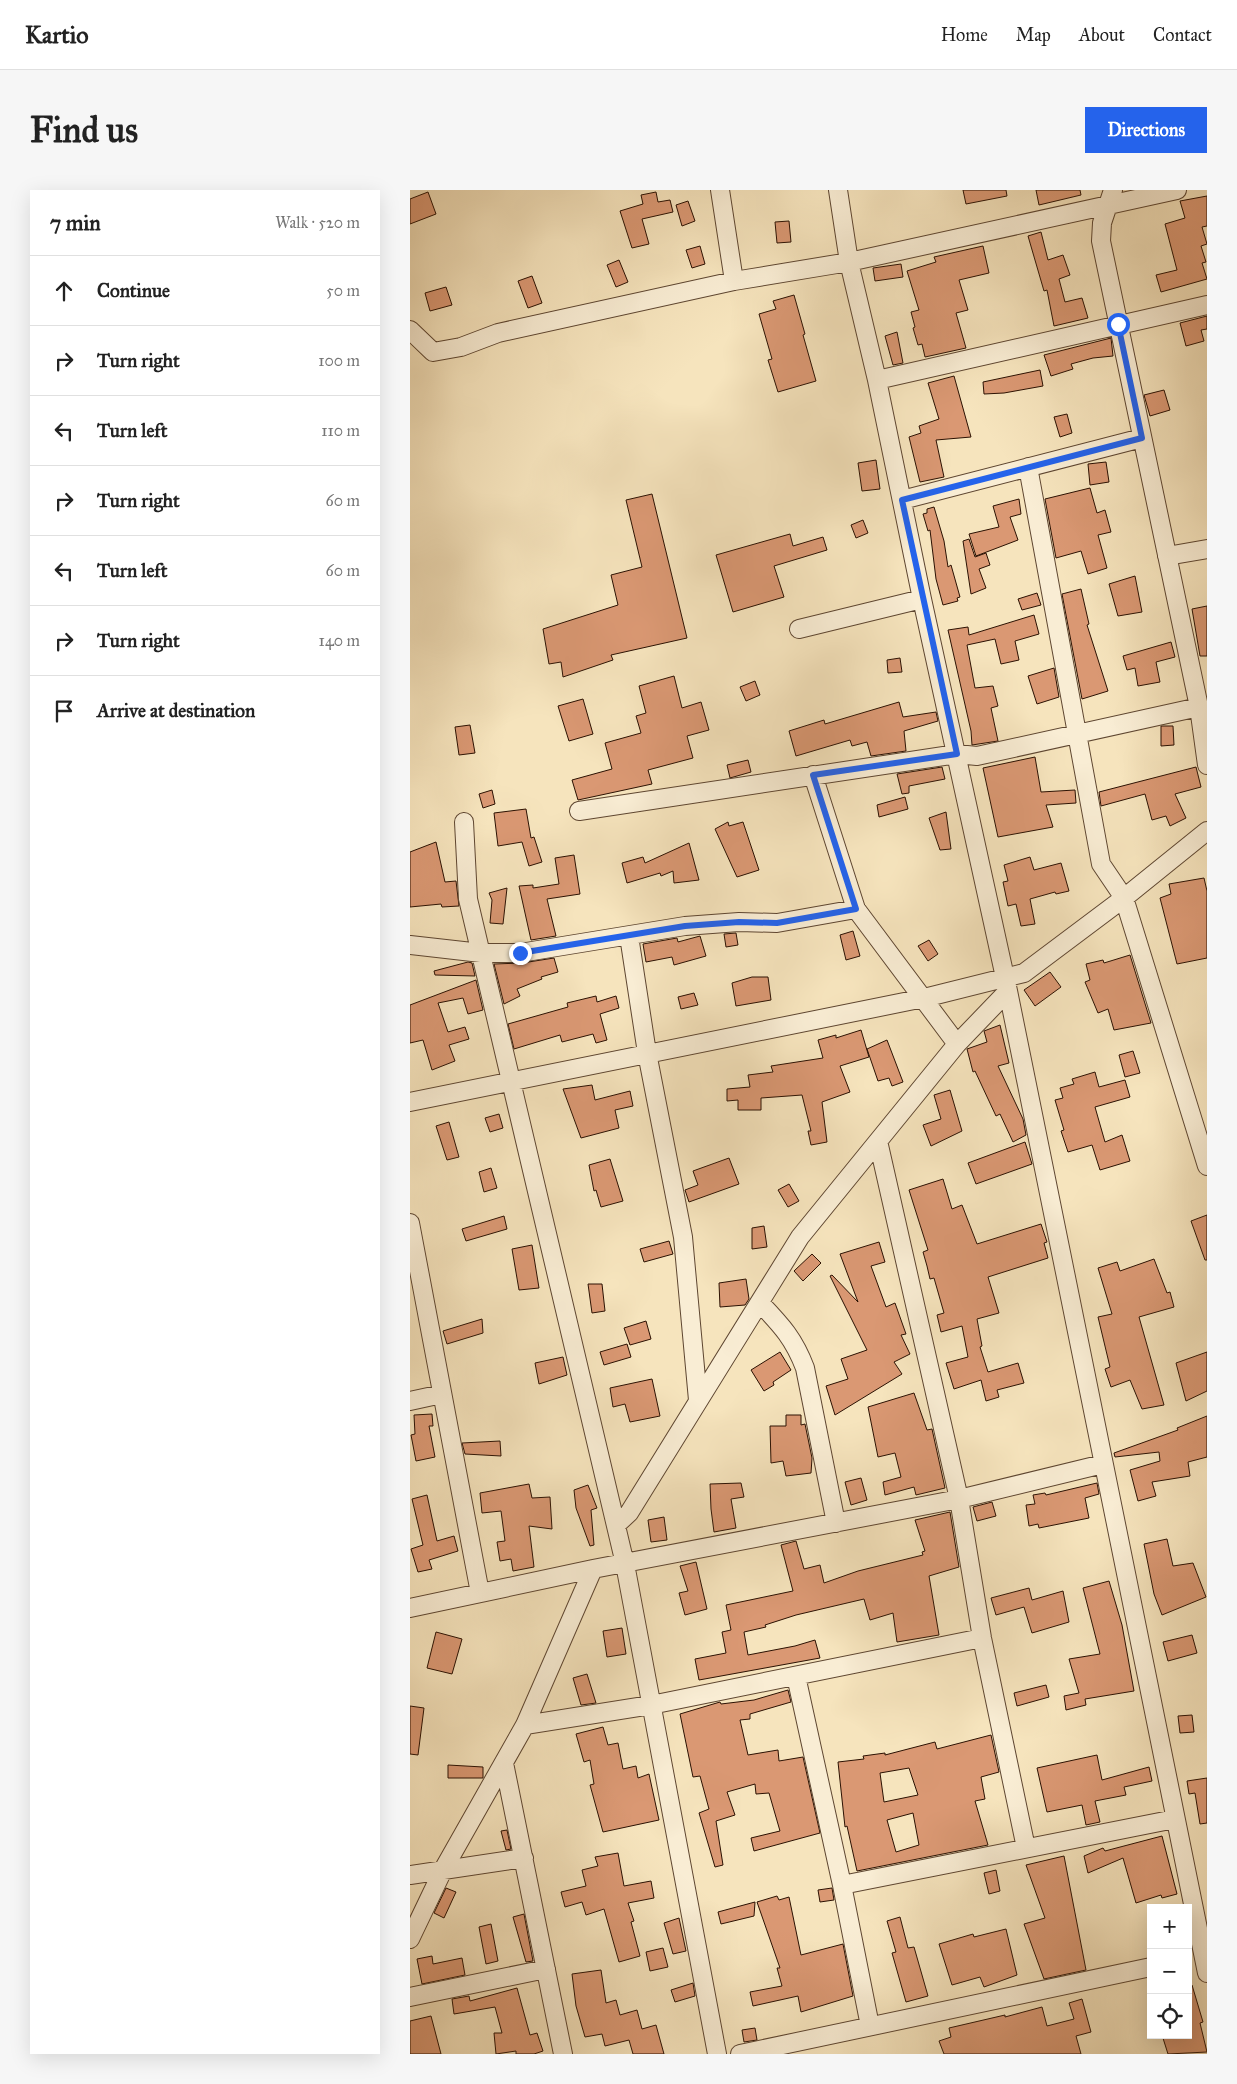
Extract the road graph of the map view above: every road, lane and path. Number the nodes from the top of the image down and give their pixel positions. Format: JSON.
{"nodes":[{"id":1,"x":720,"y":190,"type":"edge"},
{"id":2,"x":838,"y":190,"type":"edge"},
{"id":3,"x":1177,"y":190,"type":"edge"},
{"id":4,"x":1110,"y":198,"type":"edge"},
{"id":5,"x":848,"y":262,"type":"junction"},
{"id":6,"x":734,"y":281,"type":"junction"},
{"id":7,"x":1207,"y":305,"type":"edge"},
{"id":8,"x":1118,"y":324,"type":"junction"},
{"id":9,"x":410,"y":330,"type":"edge"},
{"id":10,"x":878,"y":380,"type":"junction"},
{"id":11,"x":1142,"y":438,"type":"junction"},
{"id":12,"x":1028,"y":467,"type":"junction"},
{"id":13,"x":902,"y":500,"type":"junction"},
{"id":14,"x":1207,"y":549,"type":"edge"},
{"id":15,"x":1167,"y":556,"type":"junction"},
{"id":16,"x":922,"y":599,"type":"junction"},
{"id":17,"x":799,"y":629,"type":"dead end"},
{"id":18,"x":1199,"y":707,"type":"junction"},
{"id":19,"x":1076,"y":734,"type":"junction"},
{"id":20,"x":957,"y":754,"type":"junction"},
{"id":21,"x":1207,"y":765,"type":"edge"},
{"id":22,"x":813,"y":775,"type":"junction"},
{"id":23,"x":579,"y":811,"type":"dead end"},
{"id":24,"x":464,"y":822,"type":"dead end"},
{"id":25,"x":1207,"y":831,"type":"edge"},
{"id":26,"x":1124,"y":898,"type":"junction"},
{"id":27,"x":856,"y":909,"type":"junction"},
{"id":28,"x":629,"y":936,"type":"junction"},
{"id":29,"x":410,"y":945,"type":"edge"},
{"id":30,"x":481,"y":953,"type":"junction"},
{"id":31,"x":1006,"y":984,"type":"junction"},
{"id":32,"x":924,"y":998,"type":"junction"},
{"id":33,"x":957,"y":1044,"type":"junction"},
{"id":34,"x":647,"y":1053,"type":"junction"},
{"id":35,"x":512,"y":1081,"type":"junction"},
{"id":36,"x":410,"y":1102,"type":"edge"},
{"id":37,"x":878,"y":1141,"type":"junction"},
{"id":38,"x":1207,"y":1166,"type":"edge"},
{"id":39,"x":410,"y":1223,"type":"edge"},
{"id":40,"x":760,"y":1304,"type":"junction"},
{"id":41,"x":442,"y":1394,"type":"junction"},
{"id":42,"x":698,"y":1400,"type":"junction"},
{"id":43,"x":410,"y":1401,"type":"edge"},
{"id":44,"x":1103,"y":1464,"type":"junction"},
{"id":45,"x":959,"y":1499,"type":"junction"},
{"id":46,"x":836,"y":1523,"type":"junction"},
{"id":47,"x":616,"y":1525,"type":"junction"},
{"id":48,"x":625,"y":1564,"type":"junction"},
{"id":49,"x":593,"y":1569,"type":"junction"},
{"id":50,"x":480,"y":1593,"type":"junction"},
{"id":51,"x":410,"y":1608,"type":"edge"},
{"id":52,"x":982,"y":1638,"type":"junction"},
{"id":53,"x":796,"y":1676,"type":"junction"},
{"id":54,"x":651,"y":1704,"type":"junction"},
{"id":55,"x":525,"y":1725,"type":"junction"},
{"id":56,"x":504,"y":1763,"type":"junction"},
{"id":57,"x":1176,"y":1819,"type":"junction"},
{"id":58,"x":1026,"y":1848,"type":"junction"},
{"id":59,"x":524,"y":1858,"type":"junction"},
{"id":60,"x":443,"y":1870,"type":"junction"},
{"id":61,"x":410,"y":1875,"type":"edge"},
{"id":62,"x":842,"y":1885,"type":"junction"},
{"id":63,"x":410,"y":1939,"type":"edge"},
{"id":64,"x":1201,"y":1961,"type":"edge"},
{"id":65,"x":546,"y":1968,"type":"junction"},
{"id":66,"x":1147,"y":1968,"type":"edge"},
{"id":67,"x":410,"y":1997,"type":"edge"},
{"id":68,"x":870,"y":2026,"type":"junction"},
{"id":69,"x":563,"y":2054,"type":"edge"},
{"id":70,"x":717,"y":2054,"type":"edge"},
{"id":71,"x":740,"y":2054,"type":"edge"}],
"edges":[{"from":1,"to":6,"type":"street"},
{"from":2,"to":5,"type":"street"},
{"from":3,"to":4,"type":"street"},
{"from":4,"to":5,"type":"street"},
{"from":4,"to":8,"type":"street"},
{"from":5,"to":6,"type":"street"},
{"from":5,"to":10,"type":"street"},
{"from":6,"to":9,"type":"street"},
{"from":7,"to":8,"type":"street"},
{"from":8,"to":10,"type":"street"},
{"from":8,"to":11,"type":"street"},
{"from":10,"to":13,"type":"street"},
{"from":11,"to":12,"type":"street"},
{"from":11,"to":15,"type":"street"},
{"from":12,"to":13,"type":"street"},
{"from":12,"to":19,"type":"street"},
{"from":13,"to":16,"type":"street"},
{"from":14,"to":15,"type":"street"},
{"from":15,"to":18,"type":"street"},
{"from":16,"to":17,"type":"street"},
{"from":16,"to":20,"type":"street"},
{"from":18,"to":19,"type":"street"},
{"from":18,"to":21,"type":"street"},
{"from":19,"to":20,"type":"street"},
{"from":19,"to":26,"type":"street"},
{"from":20,"to":22,"type":"street"},
{"from":20,"to":31,"type":"street"},
{"from":22,"to":23,"type":"street"},
{"from":22,"to":27,"type":"street"},
{"from":24,"to":30,"type":"street"},
{"from":25,"to":26,"type":"street"},
{"from":26,"to":31,"type":"street"},
{"from":26,"to":38,"type":"street"},
{"from":27,"to":28,"type":"street"},
{"from":27,"to":32,"type":"street"},
{"from":28,"to":30,"type":"street"},
{"from":28,"to":34,"type":"street"},
{"from":29,"to":30,"type":"street"},
{"from":30,"to":35,"type":"street"},
{"from":31,"to":32,"type":"street"},
{"from":31,"to":33,"type":"street"},
{"from":31,"to":44,"type":"street"},
{"from":32,"to":33,"type":"street"},
{"from":32,"to":34,"type":"street"},
{"from":33,"to":37,"type":"street"},
{"from":34,"to":35,"type":"street"},
{"from":34,"to":42,"type":"street"},
{"from":35,"to":36,"type":"street"},
{"from":35,"to":47,"type":"street"},
{"from":37,"to":40,"type":"street"},
{"from":37,"to":45,"type":"street"},
{"from":39,"to":41,"type":"street"},
{"from":40,"to":42,"type":"street"},
{"from":40,"to":46,"type":"street"},
{"from":41,"to":43,"type":"street"},
{"from":41,"to":50,"type":"street"},
{"from":42,"to":47,"type":"street"},
{"from":44,"to":45,"type":"street"},
{"from":44,"to":57,"type":"street"},
{"from":45,"to":46,"type":"street"},
{"from":45,"to":52,"type":"street"},
{"from":46,"to":48,"type":"street"},
{"from":47,"to":48,"type":"street"},
{"from":48,"to":49,"type":"street"},
{"from":48,"to":54,"type":"street"},
{"from":49,"to":50,"type":"street"},
{"from":49,"to":55,"type":"street"},
{"from":50,"to":51,"type":"street"},
{"from":52,"to":53,"type":"street"},
{"from":52,"to":58,"type":"street"},
{"from":53,"to":54,"type":"street"},
{"from":53,"to":62,"type":"street"},
{"from":54,"to":55,"type":"street"},
{"from":54,"to":70,"type":"street"},
{"from":55,"to":56,"type":"street"},
{"from":56,"to":59,"type":"street"},
{"from":56,"to":60,"type":"street"},
{"from":57,"to":58,"type":"street"},
{"from":57,"to":64,"type":"street"},
{"from":58,"to":62,"type":"street"},
{"from":59,"to":60,"type":"street"},
{"from":59,"to":65,"type":"street"},
{"from":60,"to":61,"type":"street"},
{"from":60,"to":63,"type":"street"},
{"from":62,"to":68,"type":"street"},
{"from":65,"to":67,"type":"street"},
{"from":65,"to":69,"type":"street"},
{"from":66,"to":68,"type":"street"},
{"from":68,"to":71,"type":"street"}]}
